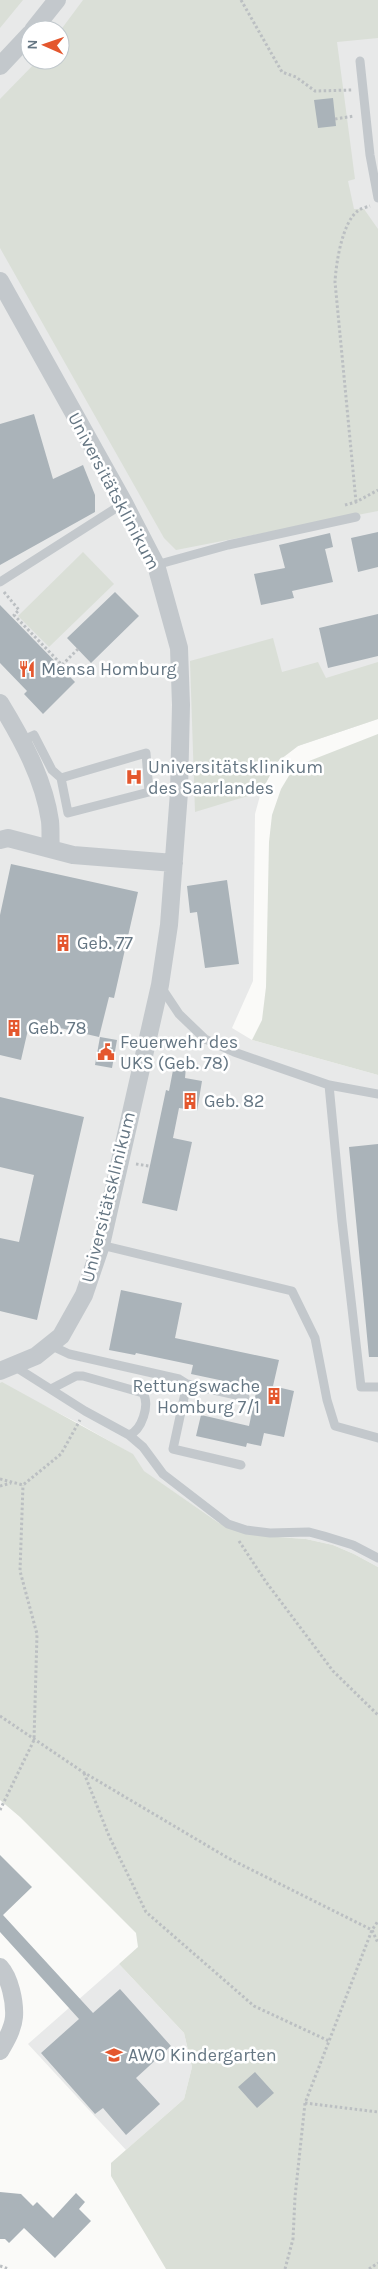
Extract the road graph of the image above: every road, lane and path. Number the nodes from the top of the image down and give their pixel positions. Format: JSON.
{"nodes":[{"id":1,"x":57,"y":0,"type":"edge"},
{"id":2,"x":241,"y":0,"type":"edge"},
{"id":3,"x":41,"y":20,"type":"edge"},
{"id":4,"x":20,"y":45,"type":"edge"},
{"id":5,"x":360,"y":61,"type":"dead end"},
{"id":6,"x":0,"y":66,"type":"edge"},
{"id":7,"x":363,"y":90,"type":"junction"},
{"id":8,"x":366,"y":115,"type":"junction"},
{"id":9,"x":335,"y":119,"type":"dead end"},
{"id":10,"x":378,"y":198,"type":"edge"},
{"id":11,"x":378,"y":203,"type":"edge"},
{"id":12,"x":0,"y":281,"type":"edge"},
{"id":13,"x":124,"y":502,"type":"junction"},
{"id":14,"x":356,"y":502,"type":"dead end"},
{"id":15,"x":356,"y":516,"type":"dead end"},
{"id":16,"x":156,"y":565,"type":"junction"},
{"id":17,"x":0,"y":582,"type":"edge"},
{"id":18,"x":0,"y":588,"type":"edge"},
{"id":19,"x":78,"y":649,"type":"dead end"},
{"id":20,"x":0,"y":703,"type":"edge"},
{"id":21,"x":23,"y":740,"type":"junction"},
{"id":22,"x":61,"y":778,"type":"junction"},
{"id":23,"x":0,"y":840,"type":"edge"},
{"id":24,"x":51,"y":849,"type":"junction"},
{"id":25,"x":174,"y":864,"type":"junction"},
{"id":26,"x":160,"y":985,"type":"junction"},
{"id":27,"x":329,"y":1085,"type":"junction"},
{"id":28,"x":378,"y":1094,"type":"edge"},
{"id":29,"x":100,"y":1245,"type":"junction"},
{"id":30,"x":52,"y":1346,"type":"junction"},
{"id":31,"x":13,"y":1370,"type":"edge"},
{"id":32,"x":187,"y":1384,"type":"junction"},
{"id":33,"x":378,"y":1387,"type":"edge"},
{"id":34,"x":51,"y":1390,"type":"junction"},
{"id":35,"x":245,"y":1397,"type":"dead end"},
{"id":36,"x":85,"y":1411,"type":"junction"},
{"id":37,"x":129,"y":1435,"type":"junction"},
{"id":38,"x":378,"y":1438,"type":"edge"},
{"id":39,"x":241,"y":1465,"type":"dead end"},
{"id":40,"x":0,"y":1479,"type":"edge"},
{"id":41,"x":12,"y":1483,"type":"junction"},
{"id":42,"x":23,"y":1485,"type":"junction"},
{"id":43,"x":0,"y":1486,"type":"edge"},
{"id":44,"x":228,"y":1524,"type":"junction"},
{"id":45,"x":378,"y":1558,"type":"edge"},
{"id":46,"x":378,"y":1715,"type":"edge"},
{"id":47,"x":0,"y":1716,"type":"edge"},
{"id":48,"x":34,"y":1740,"type":"junction"},
{"id":49,"x":84,"y":1772,"type":"junction"},
{"id":50,"x":0,"y":1809,"type":"edge"},
{"id":51,"x":378,"y":1921,"type":"edge"},
{"id":52,"x":372,"y":1930,"type":"junction"},
{"id":53,"x":378,"y":1943,"type":"edge"},
{"id":54,"x":0,"y":1967,"type":"edge"},
{"id":55,"x":329,"y":2041,"type":"junction"},
{"id":56,"x":0,"y":2051,"type":"edge"},
{"id":57,"x":305,"y":2103,"type":"junction"},
{"id":58,"x":378,"y":2112,"type":"edge"},
{"id":59,"x":378,"y":2264,"type":"edge"},
{"id":60,"x":0,"y":2266,"type":"edge"},
{"id":61,"x":9,"y":2269,"type":"edge"},
{"id":62,"x":285,"y":2269,"type":"edge"},
{"id":63,"x":370,"y":2269,"type":"edge"}],
"edges":[{"from":1,"to":3,"type":"street"},
{"from":2,"to":7,"type":"path"},
{"from":4,"to":6,"type":"street"},
{"from":5,"to":7,"type":"lane"},
{"from":7,"to":8,"type":"lane"},
{"from":8,"to":9,"type":"path"},
{"from":8,"to":10,"type":"lane"},
{"from":11,"to":14,"type":"path"},
{"from":12,"to":13,"type":"street","name":"Universitätsklinikum"},
{"from":13,"to":16,"type":"street","name":"Universitätsklinikum"},
{"from":13,"to":17,"type":"lane"},
{"from":15,"to":16,"type":"lane"},
{"from":16,"to":25,"type":"street","name":"Universitätsklinikum"},
{"from":18,"to":19,"type":"path"},
{"from":20,"to":21,"type":"street"},
{"from":21,"to":22,"type":"lane"},
{"from":21,"to":24,"type":"street"},
{"from":22,"to":22,"type":"lane"},
{"from":23,"to":24,"type":"street"},
{"from":24,"to":25,"type":"street"},
{"from":25,"to":26,"type":"street","name":"Universitätsklinikum"},
{"from":26,"to":27,"type":"lane"},
{"from":26,"to":29,"type":"street","name":"Universitätsklinikum"},
{"from":27,"to":28,"type":"lane"},
{"from":27,"to":33,"type":"lane"},
{"from":29,"to":30,"type":"street","name":"Universitätsklinikum"},
{"from":29,"to":38,"type":"lane"},
{"from":30,"to":31,"type":"street","name":"Universitätsklinikum"},
{"from":30,"to":32,"type":"lane"},
{"from":31,"to":34,"type":"lane"},
{"from":32,"to":35,"type":"lane"},
{"from":32,"to":39,"type":"lane"},
{"from":34,"to":36,"type":"lane"},
{"from":34,"to":37,"type":"lane"},
{"from":36,"to":37,"type":"lane"},
{"from":36,"to":42,"type":"path"},
{"from":37,"to":44,"type":"lane"},
{"from":40,"to":41,"type":"path"},
{"from":41,"to":42,"type":"path"},
{"from":41,"to":43,"type":"path"},
{"from":42,"to":48,"type":"path"},
{"from":44,"to":45,"type":"lane"},
{"from":44,"to":46,"type":"path"},
{"from":47,"to":48,"type":"path"},
{"from":48,"to":49,"type":"path"},
{"from":48,"to":50,"type":"path"},
{"from":49,"to":52,"type":"path"},
{"from":49,"to":55,"type":"path"},
{"from":51,"to":52,"type":"path"},
{"from":52,"to":53,"type":"path"},
{"from":52,"to":55,"type":"path"},
{"from":54,"to":56,"type":"street"},
{"from":55,"to":57,"type":"path"},
{"from":57,"to":58,"type":"path"},
{"from":57,"to":62,"type":"path"},
{"from":59,"to":63,"type":"path"},
{"from":60,"to":61,"type":"path"}]}
